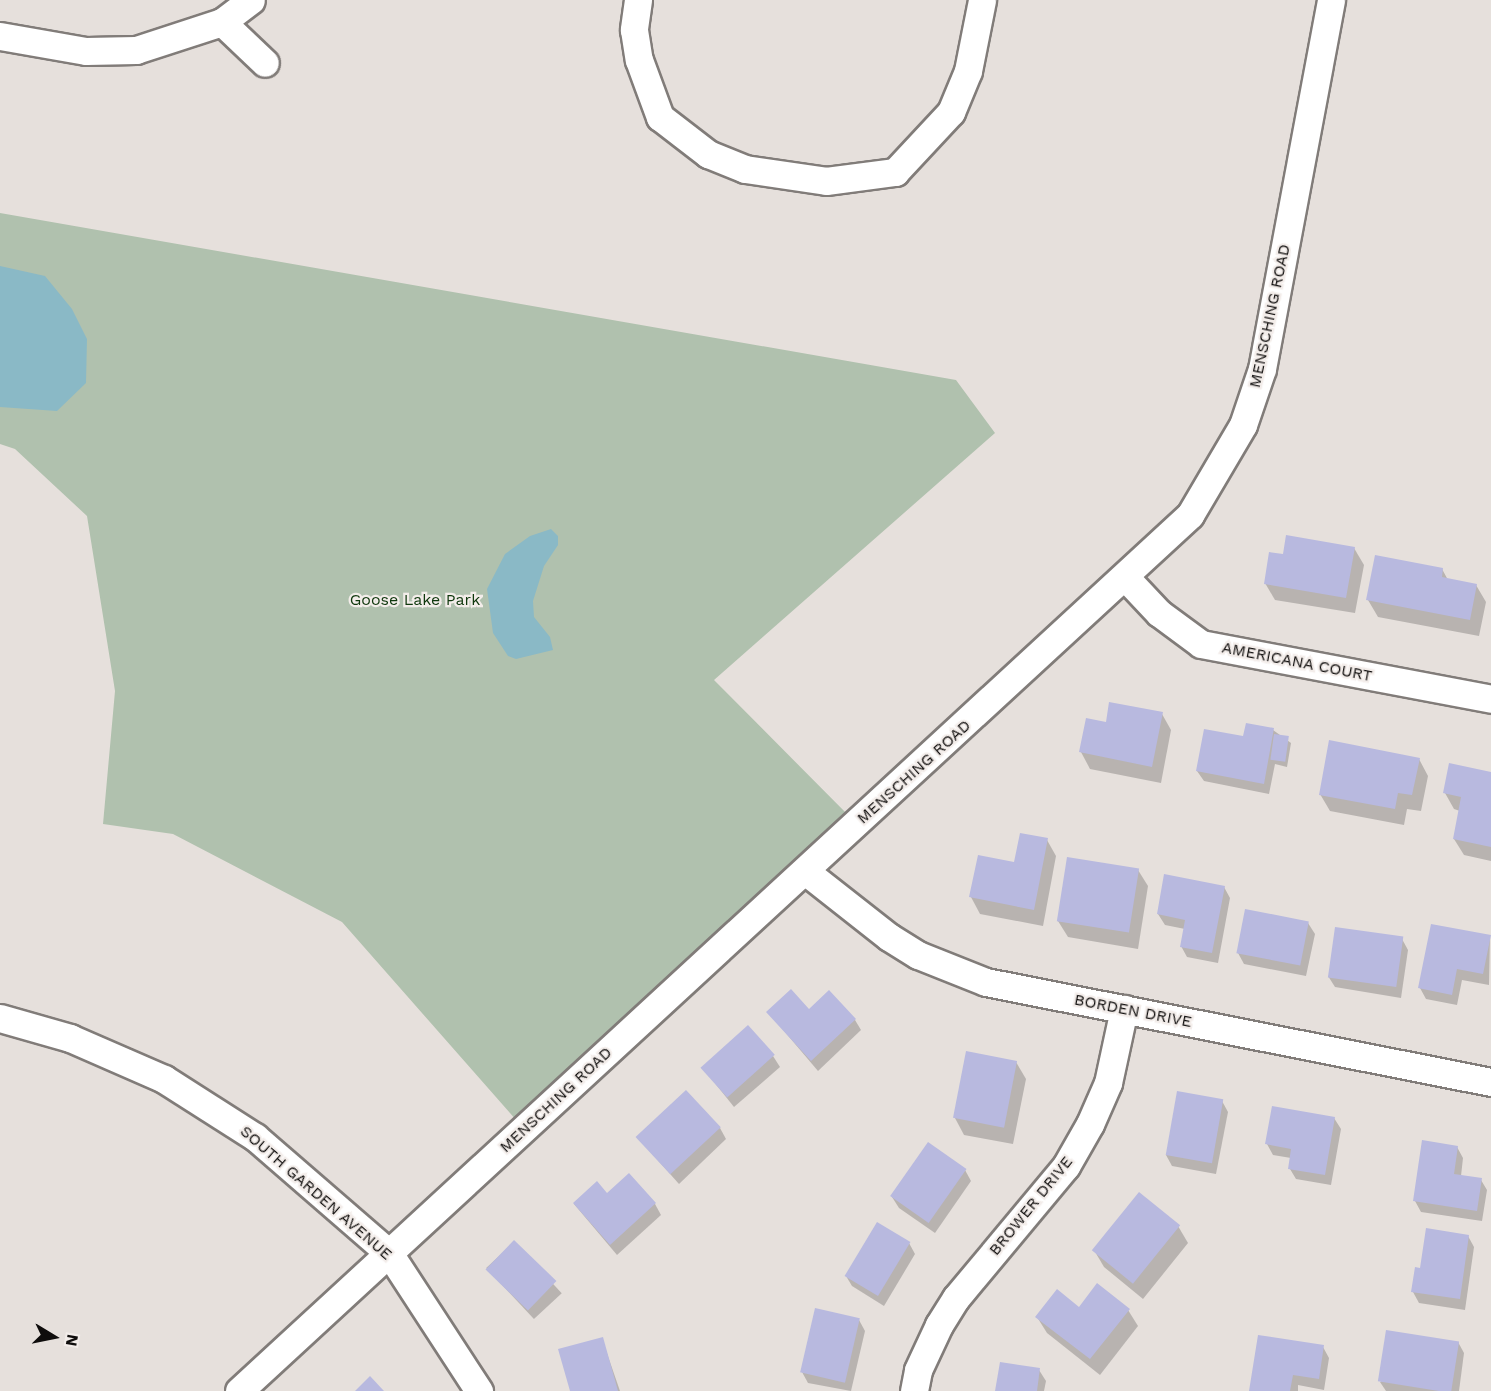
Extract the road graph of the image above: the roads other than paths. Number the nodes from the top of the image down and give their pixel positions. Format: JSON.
{"nodes":[{"id":1,"x":251,"y":0,"type":"edge"},
{"id":2,"x":638,"y":0,"type":"edge"},
{"id":3,"x":982,"y":0,"type":"edge"},
{"id":4,"x":1331,"y":0,"type":"edge"},
{"id":5,"x":222,"y":22,"type":"junction"},
{"id":6,"x":0,"y":36,"type":"edge"},
{"id":7,"x":265,"y":63,"type":"dead end"},
{"id":8,"x":1126,"y":578,"type":"junction"},
{"id":9,"x":1491,"y":699,"type":"edge"},
{"id":10,"x":805,"y":871,"type":"junction"},
{"id":11,"x":1124,"y":1009,"type":"junction"},
{"id":12,"x":0,"y":1018,"type":"edge"},
{"id":13,"x":1491,"y":1082,"type":"edge"},
{"id":14,"x":389,"y":1253,"type":"junction"},
{"id":15,"x":239,"y":1391,"type":"edge"},
{"id":16,"x":479,"y":1391,"type":"edge"},
{"id":17,"x":914,"y":1391,"type":"edge"}],
"edges":[{"from":1,"to":5,"type":"street"},
{"from":2,"to":3,"type":"street"},
{"from":4,"to":8,"type":"street","name":"MENSCHING ROAD"},
{"from":5,"to":6,"type":"street"},
{"from":5,"to":7,"type":"street"},
{"from":8,"to":9,"type":"street","name":"AMERICANA COURT"},
{"from":8,"to":10,"type":"street","name":"MENSCHING ROAD"},
{"from":10,"to":11,"type":"street","name":"BORDEN DRIVE"},
{"from":10,"to":14,"type":"street","name":"MENSCHING ROAD"},
{"from":11,"to":13,"type":"street","name":"BORDEN DRIVE"},
{"from":11,"to":17,"type":"street","name":"BROWER DRIVE"},
{"from":12,"to":14,"type":"street","name":"SOUTH GARDEN AVENUE"},
{"from":14,"to":15,"type":"street","name":"MENSCHING ROAD"},
{"from":14,"to":16,"type":"street","name":"SOUTH GARDEN AVENUE"}]}
